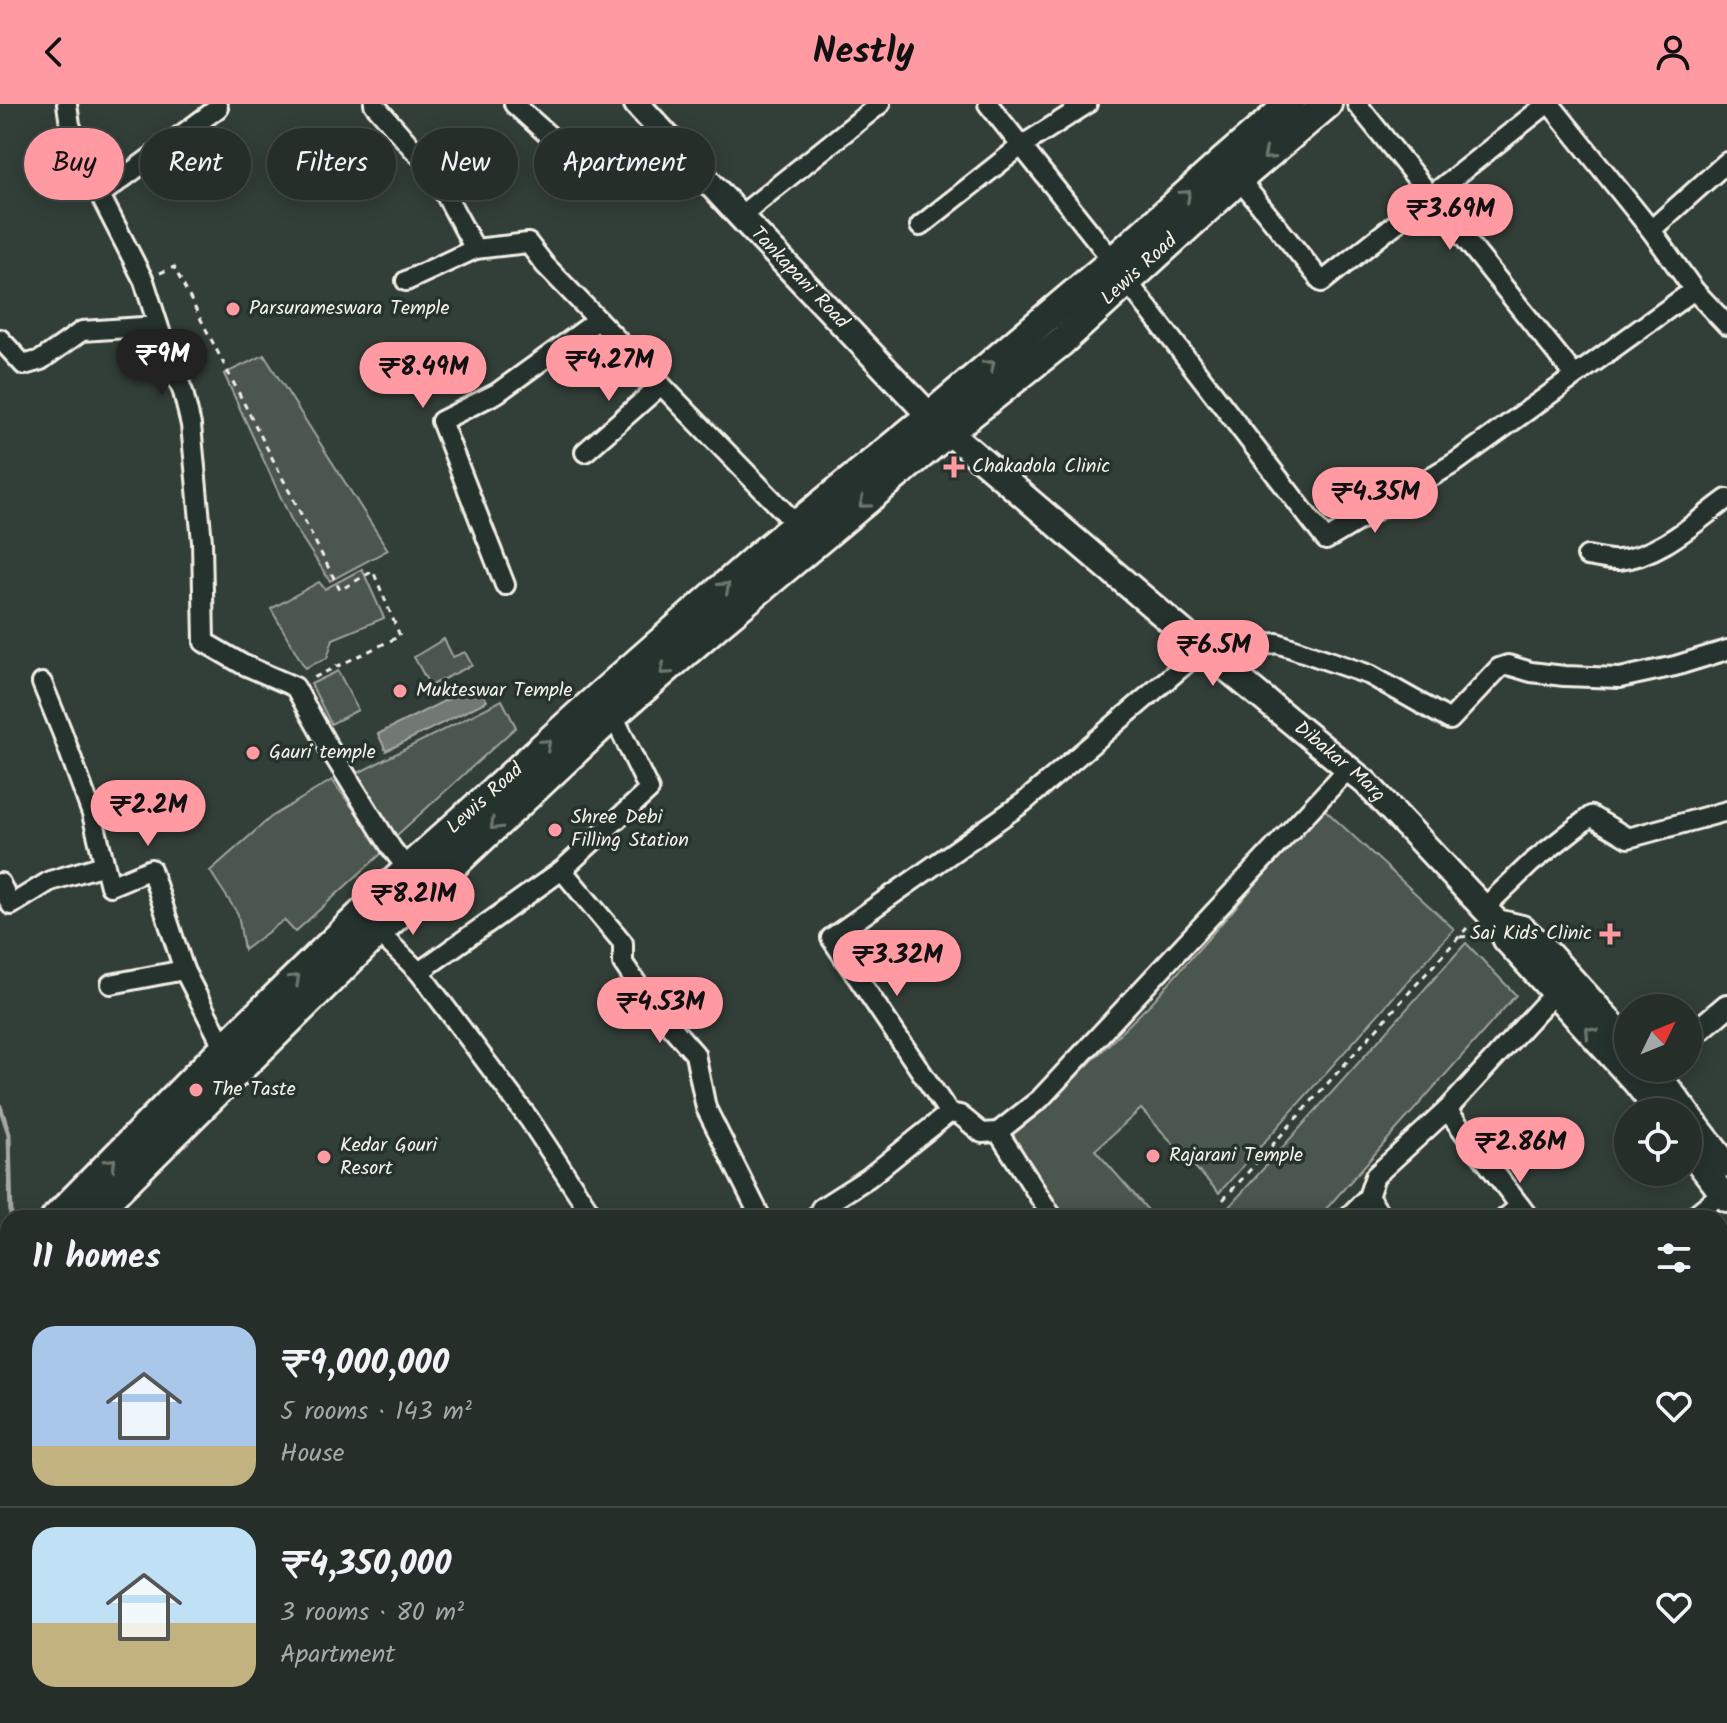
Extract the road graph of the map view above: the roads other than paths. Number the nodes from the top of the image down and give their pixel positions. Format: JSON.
{"nodes":[{"id":1,"x":67,"y":104,"type":"edge"},
{"id":2,"x":374,"y":104,"type":"edge"},
{"id":3,"x":514,"y":104,"type":"edge"},
{"id":4,"x":637,"y":104,"type":"edge"},
{"id":5,"x":880,"y":104,"type":"edge"},
{"id":6,"x":988,"y":104,"type":"edge"},
{"id":7,"x":1087,"y":104,"type":"edge"},
{"id":8,"x":1327,"y":104,"type":"edge"},
{"id":9,"x":1357,"y":104,"type":"edge"},
{"id":10,"x":1548,"y":104,"type":"edge"},
{"id":11,"x":1281,"y":107,"type":"edge"},
{"id":12,"x":218,"y":108,"type":"dead end"},
{"id":13,"x":71,"y":128,"type":"edge"},
{"id":14,"x":541,"y":128,"type":"edge"},
{"id":15,"x":1021,"y":146,"type":"junction"},
{"id":16,"x":1727,"y":162,"type":"edge"},
{"id":17,"x":124,"y":177,"type":"edge"},
{"id":18,"x":1239,"y":179,"type":"junction"},
{"id":19,"x":1432,"y":196,"type":"junction"},
{"id":20,"x":103,"y":200,"type":"edge"},
{"id":21,"x":740,"y":216,"type":"junction"},
{"id":22,"x":920,"y":226,"type":"dead end"},
{"id":23,"x":1651,"y":230,"type":"junction"},
{"id":24,"x":475,"y":249,"type":"junction"},
{"id":25,"x":1120,"y":271,"type":"junction"},
{"id":26,"x":406,"y":281,"type":"dead end"},
{"id":27,"x":1694,"y":290,"type":"junction"},
{"id":28,"x":598,"y":320,"type":"junction"},
{"id":29,"x":1727,"y":325,"type":"edge"},
{"id":30,"x":158,"y":326,"type":"junction"},
{"id":31,"x":0,"y":339,"type":"edge"},
{"id":32,"x":1574,"y":375,"type":"junction"},
{"id":33,"x":661,"y":385,"type":"junction"},
{"id":34,"x":940,"y":424,"type":"junction"},
{"id":35,"x":913,"y":446,"type":"junction"},
{"id":36,"x":585,"y":452,"type":"dead end"},
{"id":37,"x":1727,"y":499,"type":"edge"},
{"id":38,"x":797,"y":525,"type":"junction"},
{"id":39,"x":1587,"y":556,"type":"dead end"},
{"id":40,"x":505,"y":585,"type":"dead end"},
{"id":41,"x":1727,"y":650,"type":"edge"},
{"id":42,"x":1206,"y":651,"type":"junction"},
{"id":43,"x":42,"y":683,"type":"dead end"},
{"id":44,"x":613,"y":715,"type":"junction"},
{"id":45,"x":1348,"y":769,"type":"junction"},
{"id":46,"x":1727,"y":811,"type":"edge"},
{"id":47,"x":104,"y":865,"type":"junction"},
{"id":48,"x":408,"y":869,"type":"junction"},
{"id":49,"x":562,"y":870,"type":"junction"},
{"id":50,"x":0,"y":883,"type":"edge"},
{"id":51,"x":6,"y":908,"type":"edge"},
{"id":52,"x":1485,"y":919,"type":"junction"},
{"id":53,"x":378,"y":932,"type":"junction"},
{"id":54,"x":184,"y":970,"type":"junction"},
{"id":55,"x":419,"y":972,"type":"junction"},
{"id":56,"x":111,"y":984,"type":"dead end"},
{"id":57,"x":1555,"y":992,"type":"junction"},
{"id":58,"x":1727,"y":1006,"type":"edge"},
{"id":59,"x":1614,"y":1026,"type":"edge"},
{"id":60,"x":1702,"y":1027,"type":"edge"},
{"id":61,"x":224,"y":1048,"type":"junction"},
{"id":62,"x":253,"y":1057,"type":"junction"},
{"id":63,"x":1648,"y":1098,"type":"edge"},
{"id":64,"x":1447,"y":1110,"type":"junction"},
{"id":65,"x":949,"y":1113,"type":"junction"},
{"id":66,"x":998,"y":1132,"type":"junction"},
{"id":67,"x":1702,"y":1133,"type":"edge"},
{"id":68,"x":1727,"y":1165,"type":"edge"},
{"id":69,"x":1702,"y":1167,"type":"edge"},
{"id":70,"x":1724,"y":1196,"type":"edge"},
{"id":71,"x":1368,"y":1197,"type":"junction"},
{"id":72,"x":64,"y":1210,"type":"edge"},
{"id":73,"x":97,"y":1210,"type":"edge"},
{"id":74,"x":589,"y":1210,"type":"edge"},
{"id":75,"x":757,"y":1210,"type":"edge"},
{"id":76,"x":827,"y":1210,"type":"edge"},
{"id":77,"x":1048,"y":1210,"type":"edge"},
{"id":78,"x":1355,"y":1210,"type":"edge"},
{"id":79,"x":1377,"y":1210,"type":"edge"},
{"id":80,"x":1523,"y":1210,"type":"edge"},
{"id":81,"x":1703,"y":1210,"type":"edge"}],
"edges":[{"from":1,"to":13,"type":"street"},
{"from":2,"to":24,"type":"street"},
{"from":3,"to":14,"type":"street"},
{"from":4,"to":21,"type":"main road","name":"Tankapani Road"},
{"from":5,"to":21,"type":"street"},
{"from":6,"to":15,"type":"street"},
{"from":7,"to":15,"type":"street"},
{"from":8,"to":18,"type":"main road","name":"Lewis Road","one_way":true},
{"from":9,"to":19,"type":"street"},
{"from":10,"to":19,"type":"street"},
{"from":10,"to":23,"type":"street"},
{"from":25,"to":11,"type":"main road","name":"Lewis Road","one_way":true},
{"from":12,"to":17,"type":"street"},
{"from":15,"to":22,"type":"street"},
{"from":15,"to":25,"type":"street"},
{"from":16,"to":23,"type":"street"},
{"from":18,"to":19,"type":"street"},
{"from":18,"to":25,"type":"main road","name":"Lewis Road"},
{"from":19,"to":32,"type":"street"},
{"from":20,"to":30,"type":"street"},
{"from":21,"to":34,"type":"main road","name":"Tankapani Road"},
{"from":23,"to":27,"type":"street"},
{"from":24,"to":26,"type":"street"},
{"from":24,"to":28,"type":"street"},
{"from":25,"to":32,"type":"street"},
{"from":25,"to":34,"type":"main road","name":"Lewis Road"},
{"from":27,"to":29,"type":"street"},
{"from":27,"to":32,"type":"street"},
{"from":28,"to":33,"type":"street"},
{"from":28,"to":40,"type":"street"},
{"from":30,"to":31,"type":"street"},
{"from":30,"to":48,"type":"street"},
{"from":33,"to":36,"type":"street"},
{"from":33,"to":38,"type":"street"},
{"from":34,"to":35,"type":"main road","name":"Lewis Road"},
{"from":34,"to":42,"type":"main road","name":"Dibakar Marg"},
{"from":35,"to":38,"type":"main road","name":"Lewis Road"},
{"from":35,"to":44,"type":"main road","name":"Lewis Road","one_way":true},
{"from":37,"to":39,"type":"street"},
{"from":48,"to":38,"type":"main road","name":"Lewis Road","one_way":true},
{"from":41,"to":42,"type":"street"},
{"from":42,"to":45,"type":"main road","name":"Dibakar Marg"},
{"from":42,"to":65,"type":"street"},
{"from":43,"to":47,"type":"street"},
{"from":44,"to":49,"type":"street"},
{"from":44,"to":53,"type":"main road","name":"Lewis Road","one_way":true},
{"from":45,"to":52,"type":"main road","name":"Dibakar Marg"},
{"from":45,"to":66,"type":"street"},
{"from":46,"to":52,"type":"street"},
{"from":47,"to":51,"type":"street"},
{"from":47,"to":54,"type":"street"},
{"from":61,"to":48,"type":"main road","name":"Lewis Road","one_way":true},
{"from":49,"to":55,"type":"street"},
{"from":49,"to":75,"type":"street"},
{"from":50,"to":51,"type":"street"},
{"from":52,"to":57,"type":"main road","name":"Dibakar Marg"},
{"from":52,"to":59,"type":"main road","name":"Dibakar Marg"},
{"from":53,"to":55,"type":"street"},
{"from":53,"to":62,"type":"main road","name":"Lewis Road"},
{"from":54,"to":56,"type":"street"},
{"from":54,"to":61,"type":"street"},
{"from":55,"to":74,"type":"street"},
{"from":63,"to":57,"type":"main road","name":"Dibakar Marg","one_way":true},
{"from":57,"to":64,"type":"street"},
{"from":58,"to":60,"type":"street"},
{"from":61,"to":62,"type":"street"},
{"from":72,"to":61,"type":"main road","name":"Lewis Road","one_way":true},
{"from":62,"to":73,"type":"main road","name":"Lewis Road"},
{"from":64,"to":71,"type":"street"},
{"from":64,"to":80,"type":"street"},
{"from":65,"to":66,"type":"street"},
{"from":65,"to":76,"type":"street"},
{"from":66,"to":77,"type":"street"},
{"from":67,"to":68,"type":"main road"},
{"from":69,"to":70,"type":"main road"},
{"from":70,"to":81,"type":"street"},
{"from":71,"to":78,"type":"street"},
{"from":71,"to":79,"type":"street"}]}
